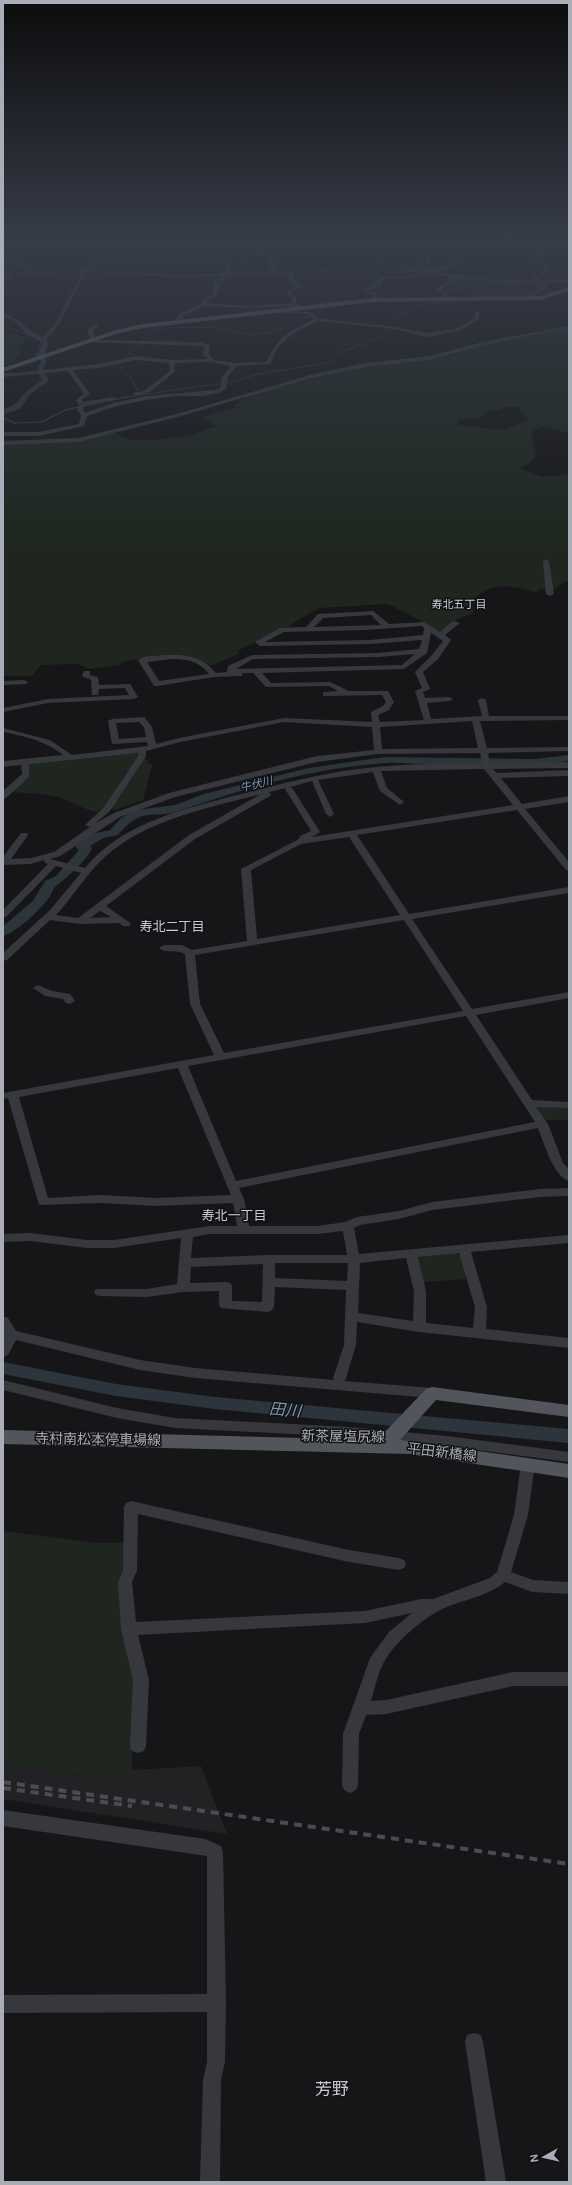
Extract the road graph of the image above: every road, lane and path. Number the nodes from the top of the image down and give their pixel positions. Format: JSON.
{"nodes":[{"id":1,"x":45,"y":342,"type":"edge"},
{"id":2,"x":86,"y":342,"type":"edge"},
{"id":3,"x":145,"y":342,"type":"edge"},
{"id":4,"x":280,"y":342,"type":"edge"},
{"id":5,"x":492,"y":342,"type":"edge"},
{"id":6,"x":42,"y":357,"type":"junction"},
{"id":7,"x":210,"y":360,"type":"junction"},
{"id":8,"x":171,"y":362,"type":"junction"},
{"id":9,"x":235,"y":365,"type":"junction"},
{"id":10,"x":69,"y":368,"type":"junction"},
{"id":11,"x":3,"y":370,"type":"edge"},
{"id":12,"x":3,"y":375,"type":"edge"},
{"id":13,"x":224,"y":402,"type":"junction"},
{"id":14,"x":82,"y":405,"type":"junction"},
{"id":15,"x":200,"y":405,"type":"dead end"},
{"id":16,"x":84,"y":415,"type":"junction"},
{"id":17,"x":3,"y":434,"type":"edge"},
{"id":18,"x":39,"y":434,"type":"junction"},
{"id":19,"x":3,"y":443,"type":"edge"},
{"id":20,"x":33,"y":443,"type":"junction"},
{"id":21,"x":546,"y":560,"type":"dead end"},
{"id":22,"x":550,"y":594,"type":"dead end"},
{"id":23,"x":456,"y":623,"type":"dead end"},
{"id":24,"x":387,"y":626,"type":"junction"},
{"id":25,"x":428,"y":628,"type":"junction"},
{"id":26,"x":308,"y":629,"type":"junction"},
{"id":27,"x":440,"y":635,"type":"junction"},
{"id":28,"x":427,"y":637,"type":"junction"},
{"id":29,"x":424,"y":651,"type":"junction"},
{"id":30,"x":186,"y":668,"type":"dead end"},
{"id":31,"x":256,"y":672,"type":"junction"},
{"id":32,"x":88,"y":673,"type":"dead end"},
{"id":33,"x":214,"y":675,"type":"junction"},
{"id":34,"x":194,"y":678,"type":"junction"},
{"id":35,"x":24,"y":682,"type":"dead end"},
{"id":36,"x":3,"y":683,"type":"edge"},
{"id":37,"x":96,"y":687,"type":"junction"},
{"id":38,"x":348,"y":693,"type":"junction"},
{"id":39,"x":326,"y":694,"type":"dead end"},
{"id":40,"x":94,"y":699,"type":"junction"},
{"id":41,"x":449,"y":699,"type":"dead end"},
{"id":42,"x":482,"y":700,"type":"dead end"},
{"id":43,"x":422,"y":701,"type":"junction"},
{"id":44,"x":3,"y":710,"type":"edge"},
{"id":45,"x":486,"y":718,"type":"junction"},
{"id":46,"x":569,"y":718,"type":"edge"},
{"id":47,"x":476,"y":720,"type":"junction"},
{"id":48,"x":428,"y":721,"type":"junction"},
{"id":49,"x":377,"y":725,"type":"junction"},
{"id":50,"x":3,"y":730,"type":"edge"},
{"id":51,"x":151,"y":743,"type":"junction"},
{"id":52,"x":569,"y":749,"type":"edge"},
{"id":53,"x":142,"y":750,"type":"junction"},
{"id":54,"x":378,"y":752,"type":"junction"},
{"id":55,"x":484,"y":752,"type":"junction"},
{"id":56,"x":69,"y":756,"type":"junction"},
{"id":57,"x":25,"y":761,"type":"junction"},
{"id":58,"x":3,"y":764,"type":"edge"},
{"id":59,"x":569,"y":765,"type":"edge"},
{"id":60,"x":487,"y":766,"type":"junction"},
{"id":61,"x":376,"y":769,"type":"junction"},
{"id":62,"x":569,"y":774,"type":"edge"},
{"id":63,"x":494,"y":776,"type":"junction"},
{"id":64,"x":316,"y":780,"type":"junction"},
{"id":65,"x":289,"y":789,"type":"junction"},
{"id":66,"x":3,"y":796,"type":"edge"},
{"id":67,"x":569,"y":799,"type":"edge"},
{"id":68,"x":400,"y":802,"type":"dead end"},
{"id":69,"x":107,"y":809,"type":"junction"},
{"id":70,"x":521,"y":809,"type":"junction"},
{"id":71,"x":330,"y":814,"type":"dead end"},
{"id":72,"x":117,"y":815,"type":"junction"},
{"id":73,"x":352,"y":834,"type":"junction"},
{"id":74,"x":24,"y":835,"type":"dead end"},
{"id":75,"x":83,"y":836,"type":"junction"},
{"id":76,"x":299,"y":842,"type":"junction"},
{"id":77,"x":44,"y":859,"type":"junction"},
{"id":78,"x":3,"y":862,"type":"edge"},
{"id":79,"x":56,"y":863,"type":"junction"},
{"id":80,"x":569,"y":868,"type":"edge"},
{"id":81,"x":84,"y":871,"type":"junction"},
{"id":82,"x":569,"y":890,"type":"edge"},
{"id":83,"x":100,"y":907,"type":"junction"},
{"id":84,"x":3,"y":915,"type":"edge"},
{"id":85,"x":48,"y":917,"type":"junction"},
{"id":86,"x":407,"y":917,"type":"junction"},
{"id":87,"x":80,"y":921,"type":"junction"},
{"id":88,"x":252,"y":942,"type":"junction"},
{"id":89,"x":164,"y":948,"type":"dead end"},
{"id":90,"x":190,"y":953,"type":"junction"},
{"id":91,"x":3,"y":958,"type":"edge"},
{"id":92,"x":40,"y":989,"type":"dead end"},
{"id":93,"x":569,"y":995,"type":"edge"},
{"id":94,"x":72,"y":998,"type":"dead end"},
{"id":95,"x":469,"y":1012,"type":"junction"},
{"id":96,"x":220,"y":1056,"type":"junction"},
{"id":97,"x":181,"y":1064,"type":"junction"},
{"id":98,"x":8,"y":1095,"type":"edge"},
{"id":99,"x":528,"y":1103,"type":"junction"},
{"id":100,"x":569,"y":1105,"type":"edge"},
{"id":101,"x":542,"y":1124,"type":"junction"},
{"id":102,"x":569,"y":1177,"type":"edge"},
{"id":103,"x":232,"y":1185,"type":"junction"},
{"id":104,"x":569,"y":1192,"type":"edge"},
{"id":105,"x":238,"y":1199,"type":"junction"},
{"id":106,"x":348,"y":1226,"type":"junction"},
{"id":107,"x":244,"y":1229,"type":"junction"},
{"id":108,"x":187,"y":1233,"type":"junction"},
{"id":109,"x":3,"y":1238,"type":"edge"},
{"id":110,"x":569,"y":1239,"type":"edge"},
{"id":111,"x":464,"y":1250,"type":"junction"},
{"id":112,"x":411,"y":1255,"type":"junction"},
{"id":113,"x":269,"y":1259,"type":"junction"},
{"id":114,"x":354,"y":1259,"type":"junction"},
{"id":115,"x":185,"y":1263,"type":"junction"},
{"id":116,"x":269,"y":1282,"type":"junction"},
{"id":117,"x":353,"y":1286,"type":"junction"},
{"id":118,"x":183,"y":1288,"type":"junction"},
{"id":119,"x":100,"y":1292,"type":"dead end"},
{"id":120,"x":350,"y":1316,"type":"junction"},
{"id":121,"x":3,"y":1321,"type":"edge"},
{"id":122,"x":419,"y":1327,"type":"junction"},
{"id":123,"x":479,"y":1333,"type":"junction"},
{"id":124,"x":9,"y":1334,"type":"edge"},
{"id":125,"x":569,"y":1342,"type":"edge"},
{"id":126,"x":3,"y":1352,"type":"edge"},
{"id":127,"x":340,"y":1378,"type":"junction"},
{"id":128,"x":321,"y":1384,"type":"junction"},
{"id":129,"x":3,"y":1385,"type":"edge"},
{"id":130,"x":398,"y":1391,"type":"junction"},
{"id":131,"x":430,"y":1396,"type":"junction"},
{"id":132,"x":569,"y":1411,"type":"edge"},
{"id":133,"x":393,"y":1436,"type":"junction"},
{"id":134,"x":3,"y":1437,"type":"edge"},
{"id":135,"x":193,"y":1441,"type":"junction"},
{"id":136,"x":569,"y":1457,"type":"edge"},
{"id":137,"x":520,"y":1463,"type":"junction"},
{"id":138,"x":569,"y":1471,"type":"edge"},
{"id":139,"x":399,"y":1564,"type":"dead end"},
{"id":140,"x":503,"y":1575,"type":"junction"},
{"id":141,"x":569,"y":1588,"type":"edge"},
{"id":142,"x":433,"y":1605,"type":"junction"},
{"id":143,"x":129,"y":1629,"type":"junction"},
{"id":144,"x":569,"y":1679,"type":"edge"},
{"id":145,"x":361,"y":1708,"type":"junction"},
{"id":146,"x":138,"y":1746,"type":"dead end"},
{"id":147,"x":350,"y":1785,"type":"dead end"},
{"id":148,"x":3,"y":1818,"type":"edge"},
{"id":149,"x":217,"y":2003,"type":"junction"},
{"id":150,"x":3,"y":2004,"type":"edge"},
{"id":151,"x":474,"y":2042,"type":"dead end"},
{"id":152,"x":210,"y":2182,"type":"edge"},
{"id":153,"x":496,"y":2182,"type":"edge"}],
"edges":[{"from":1,"to":6,"type":"street"},
{"from":2,"to":6,"type":"main road"},
{"from":3,"to":7,"type":"street"},
{"from":4,"to":9,"type":"street"},
{"from":5,"to":13,"type":"street"},
{"from":6,"to":11,"type":"main road"},
{"from":7,"to":8,"type":"street"},
{"from":7,"to":9,"type":"street"},
{"from":8,"to":10,"type":"street"},
{"from":8,"to":14,"type":"street"},
{"from":9,"to":16,"type":"street"},
{"from":10,"to":12,"type":"street"},
{"from":10,"to":14,"type":"street"},
{"from":13,"to":15,"type":"street"},
{"from":13,"to":20,"type":"street"},
{"from":14,"to":16,"type":"street"},
{"from":16,"to":18,"type":"street"},
{"from":17,"to":18,"type":"street"},
{"from":18,"to":20,"type":"street"},
{"from":19,"to":20,"type":"street"},
{"from":21,"to":22,"type":"street"},
{"from":23,"to":27,"type":"street"},
{"from":24,"to":25,"type":"street"},
{"from":24,"to":26,"type":"street"},
{"from":24,"to":26,"type":"street"},
{"from":25,"to":27,"type":"street"},
{"from":25,"to":28,"type":"street"},
{"from":26,"to":28,"type":"street"},
{"from":27,"to":43,"type":"street"},
{"from":28,"to":29,"type":"street"},
{"from":29,"to":31,"type":"street"},
{"from":29,"to":31,"type":"street"},
{"from":30,"to":34,"type":"street"},
{"from":31,"to":33,"type":"street"},
{"from":31,"to":38,"type":"street"},
{"from":32,"to":37,"type":"street"},
{"from":33,"to":34,"type":"street"},
{"from":33,"to":34,"type":"street"},
{"from":35,"to":36,"type":"street"},
{"from":37,"to":40,"type":"street"},
{"from":37,"to":40,"type":"street"},
{"from":38,"to":39,"type":"street"},
{"from":38,"to":49,"type":"street"},
{"from":40,"to":44,"type":"street"},
{"from":41,"to":43,"type":"street"},
{"from":42,"to":45,"type":"street"},
{"from":43,"to":48,"type":"street"},
{"from":45,"to":46,"type":"street"},
{"from":45,"to":47,"type":"street"},
{"from":47,"to":48,"type":"street"},
{"from":47,"to":55,"type":"street"},
{"from":48,"to":49,"type":"street"},
{"from":49,"to":51,"type":"street"},
{"from":49,"to":54,"type":"street"},
{"from":50,"to":56,"type":"street"},
{"from":51,"to":51,"type":"street"},
{"from":51,"to":53,"type":"street"},
{"from":52,"to":55,"type":"street"},
{"from":53,"to":56,"type":"street"},
{"from":53,"to":69,"type":"street"},
{"from":54,"to":55,"type":"street"},
{"from":54,"to":72,"type":"street"},
{"from":55,"to":60,"type":"street"},
{"from":56,"to":57,"type":"street"},
{"from":57,"to":58,"type":"street"},
{"from":57,"to":66,"type":"street"},
{"from":59,"to":60,"type":"street"},
{"from":60,"to":61,"type":"street"},
{"from":60,"to":63,"type":"street"},
{"from":61,"to":64,"type":"street"},
{"from":61,"to":68,"type":"street"},
{"from":62,"to":63,"type":"street"},
{"from":63,"to":70,"type":"street"},
{"from":64,"to":65,"type":"street"},
{"from":64,"to":71,"type":"street"},
{"from":64,"to":81,"type":"street"},
{"from":65,"to":76,"type":"street"},
{"from":65,"to":83,"type":"street"},
{"from":67,"to":70,"type":"street"},
{"from":69,"to":72,"type":"street"},
{"from":69,"to":75,"type":"street"},
{"from":70,"to":73,"type":"street"},
{"from":70,"to":80,"type":"street"},
{"from":72,"to":75,"type":"street"},
{"from":73,"to":76,"type":"street"},
{"from":73,"to":86,"type":"street"},
{"from":74,"to":78,"type":"street"},
{"from":75,"to":77,"type":"street"},
{"from":76,"to":88,"type":"street"},
{"from":77,"to":78,"type":"street"},
{"from":77,"to":79,"type":"street"},
{"from":79,"to":81,"type":"street"},
{"from":79,"to":84,"type":"street"},
{"from":81,"to":85,"type":"street"},
{"from":82,"to":86,"type":"street"},
{"from":83,"to":87,"type":"street"},
{"from":83,"to":87,"type":"street"},
{"from":85,"to":87,"type":"street"},
{"from":85,"to":91,"type":"street"},
{"from":86,"to":88,"type":"street"},
{"from":86,"to":95,"type":"street"},
{"from":88,"to":90,"type":"street"},
{"from":89,"to":90,"type":"street"},
{"from":90,"to":96,"type":"street"},
{"from":92,"to":94,"type":"street"},
{"from":93,"to":95,"type":"street"},
{"from":95,"to":96,"type":"street"},
{"from":95,"to":99,"type":"street"},
{"from":96,"to":97,"type":"street"},
{"from":97,"to":98,"type":"street"},
{"from":97,"to":103,"type":"street"},
{"from":98,"to":105,"type":"street"},
{"from":99,"to":100,"type":"street"},
{"from":99,"to":101,"type":"street"},
{"from":101,"to":102,"type":"street"},
{"from":101,"to":103,"type":"street"},
{"from":103,"to":105,"type":"street"},
{"from":104,"to":106,"type":"street"},
{"from":105,"to":107,"type":"street"},
{"from":106,"to":107,"type":"street"},
{"from":106,"to":114,"type":"street"},
{"from":107,"to":108,"type":"street"},
{"from":108,"to":109,"type":"street"},
{"from":108,"to":115,"type":"street"},
{"from":110,"to":111,"type":"street"},
{"from":111,"to":112,"type":"street"},
{"from":111,"to":123,"type":"street"},
{"from":112,"to":114,"type":"street"},
{"from":112,"to":122,"type":"street"},
{"from":113,"to":114,"type":"street"},
{"from":113,"to":115,"type":"street"},
{"from":113,"to":116,"type":"street"},
{"from":114,"to":117,"type":"street"},
{"from":115,"to":118,"type":"street"},
{"from":116,"to":117,"type":"street"},
{"from":116,"to":118,"type":"street"},
{"from":117,"to":120,"type":"street"},
{"from":118,"to":119,"type":"street"},
{"from":120,"to":122,"type":"street"},
{"from":120,"to":127,"type":"street"},
{"from":121,"to":124,"type":"street"},
{"from":122,"to":123,"type":"street"},
{"from":123,"to":125,"type":"street"},
{"from":124,"to":126,"type":"street"},
{"from":124,"to":128,"type":"street"},
{"from":127,"to":128,"type":"street"},
{"from":127,"to":130,"type":"street"},
{"from":128,"to":130,"type":"street"},
{"from":129,"to":133,"type":"street"},
{"from":130,"to":131,"type":"street"},
{"from":131,"to":132,"type":"main road"},
{"from":131,"to":133,"type":"main road","name":"新茶屋塩尻線"},
{"from":133,"to":135,"type":"main road","name":"新茶屋塩尻線"},
{"from":133,"to":136,"type":"street"},
{"from":133,"to":137,"type":"main road"},
{"from":134,"to":135,"type":"main road","name":"寺村南松本停車場線"},
{"from":135,"to":137,"type":"main road","name":"平田新橋線"},
{"from":137,"to":138,"type":"main road","name":"平田新橋線"},
{"from":137,"to":140,"type":"street"},
{"from":139,"to":143,"type":"street"},
{"from":140,"to":141,"type":"street"},
{"from":140,"to":142,"type":"street"},
{"from":142,"to":143,"type":"street"},
{"from":142,"to":145,"type":"street"},
{"from":143,"to":146,"type":"street"},
{"from":144,"to":145,"type":"street"},
{"from":145,"to":147,"type":"street"},
{"from":148,"to":149,"type":"street"},
{"from":149,"to":150,"type":"street"},
{"from":149,"to":152,"type":"street"},
{"from":151,"to":153,"type":"street"}]}
